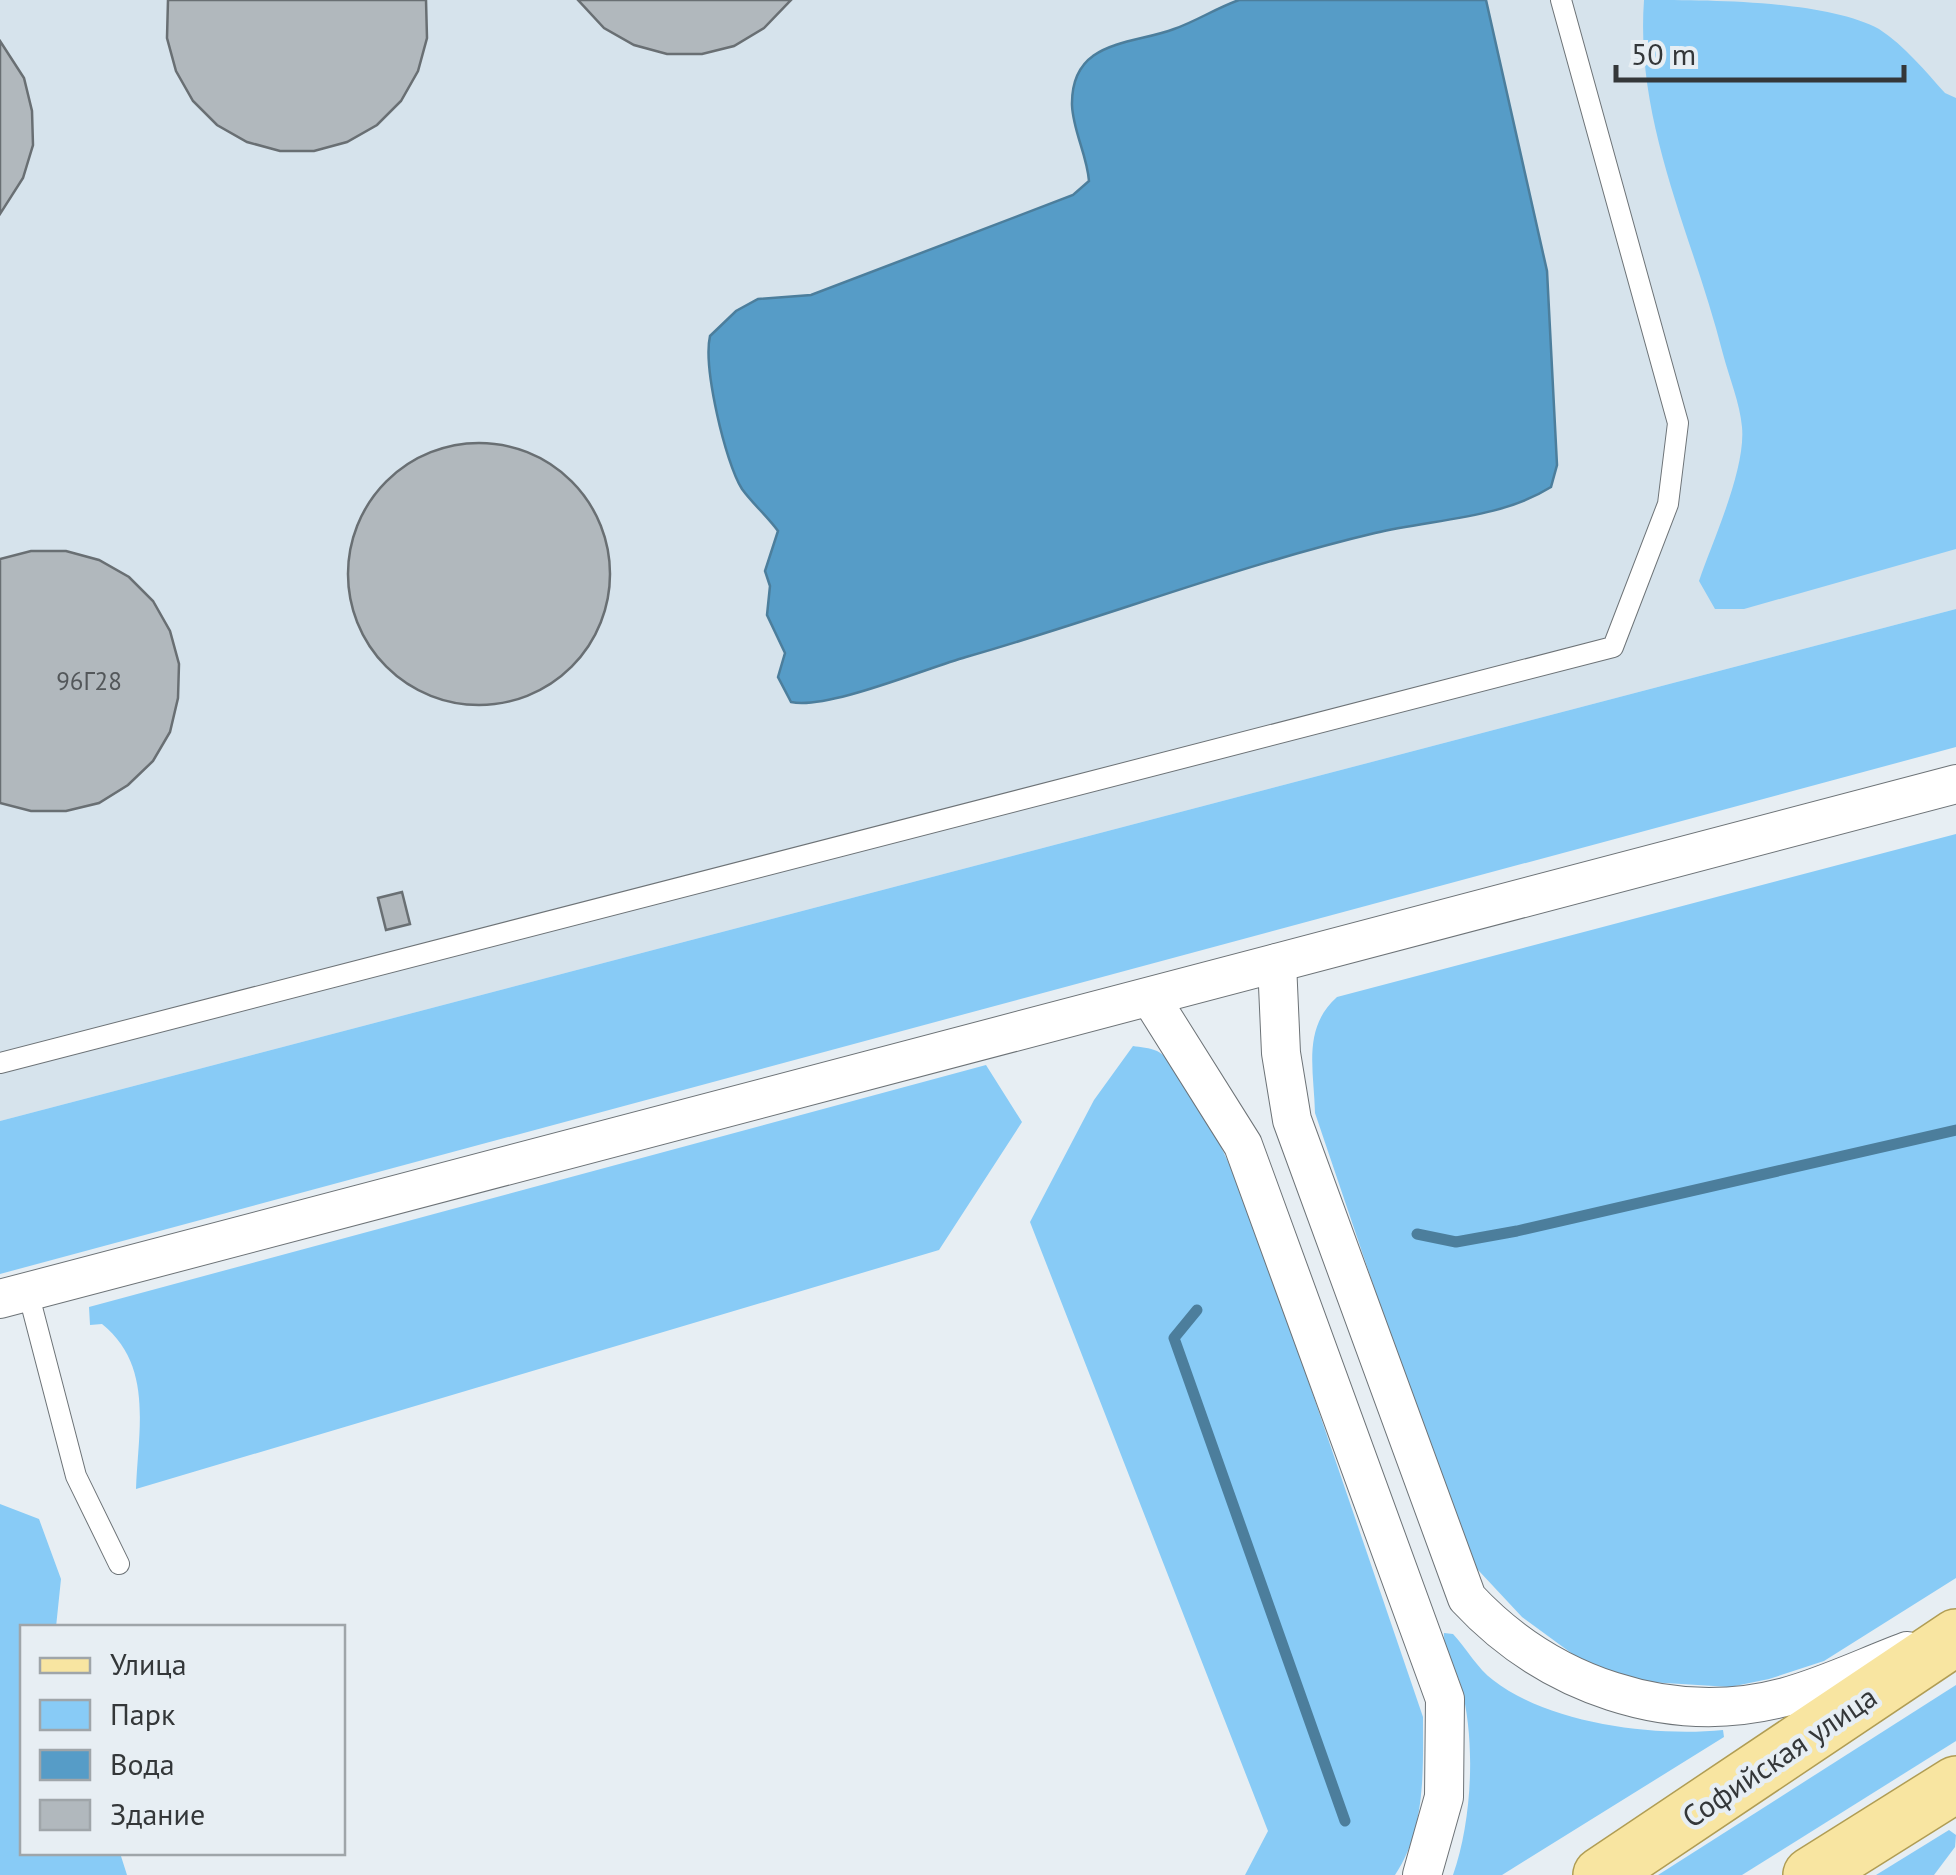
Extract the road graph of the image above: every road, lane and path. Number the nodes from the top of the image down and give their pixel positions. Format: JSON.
{"nodes":[{"id":1,"x":1561,"y":0,"type":"edge"},
{"id":2,"x":1956,"y":784,"type":"edge"},
{"id":3,"x":1277,"y":963,"type":"junction"},
{"id":4,"x":1150,"y":997,"type":"junction"},
{"id":5,"x":0,"y":1064,"type":"edge"},
{"id":6,"x":14,"y":1296,"type":"edge"},
{"id":7,"x":120,"y":1564,"type":"dead end"},
{"id":8,"x":1956,"y":1635,"type":"edge"},
{"id":9,"x":1956,"y":1784,"type":"edge"},
{"id":10,"x":1422,"y":1875,"type":"edge"},
{"id":11,"x":1601,"y":1875,"type":"edge"},
{"id":12,"x":1811,"y":1875,"type":"edge"}],
"edges":[{"from":1,"to":5,"type":"lane"},
{"from":2,"to":3,"type":"street"},
{"from":3,"to":4,"type":"street"},
{"from":3,"to":8,"type":"street"},
{"from":4,"to":6,"type":"street"},
{"from":4,"to":10,"type":"street"},
{"from":6,"to":7,"type":"lane"},
{"from":8,"to":11,"type":"main road","name":"Софийская улица"},
{"from":9,"to":12,"type":"main road"}]}
